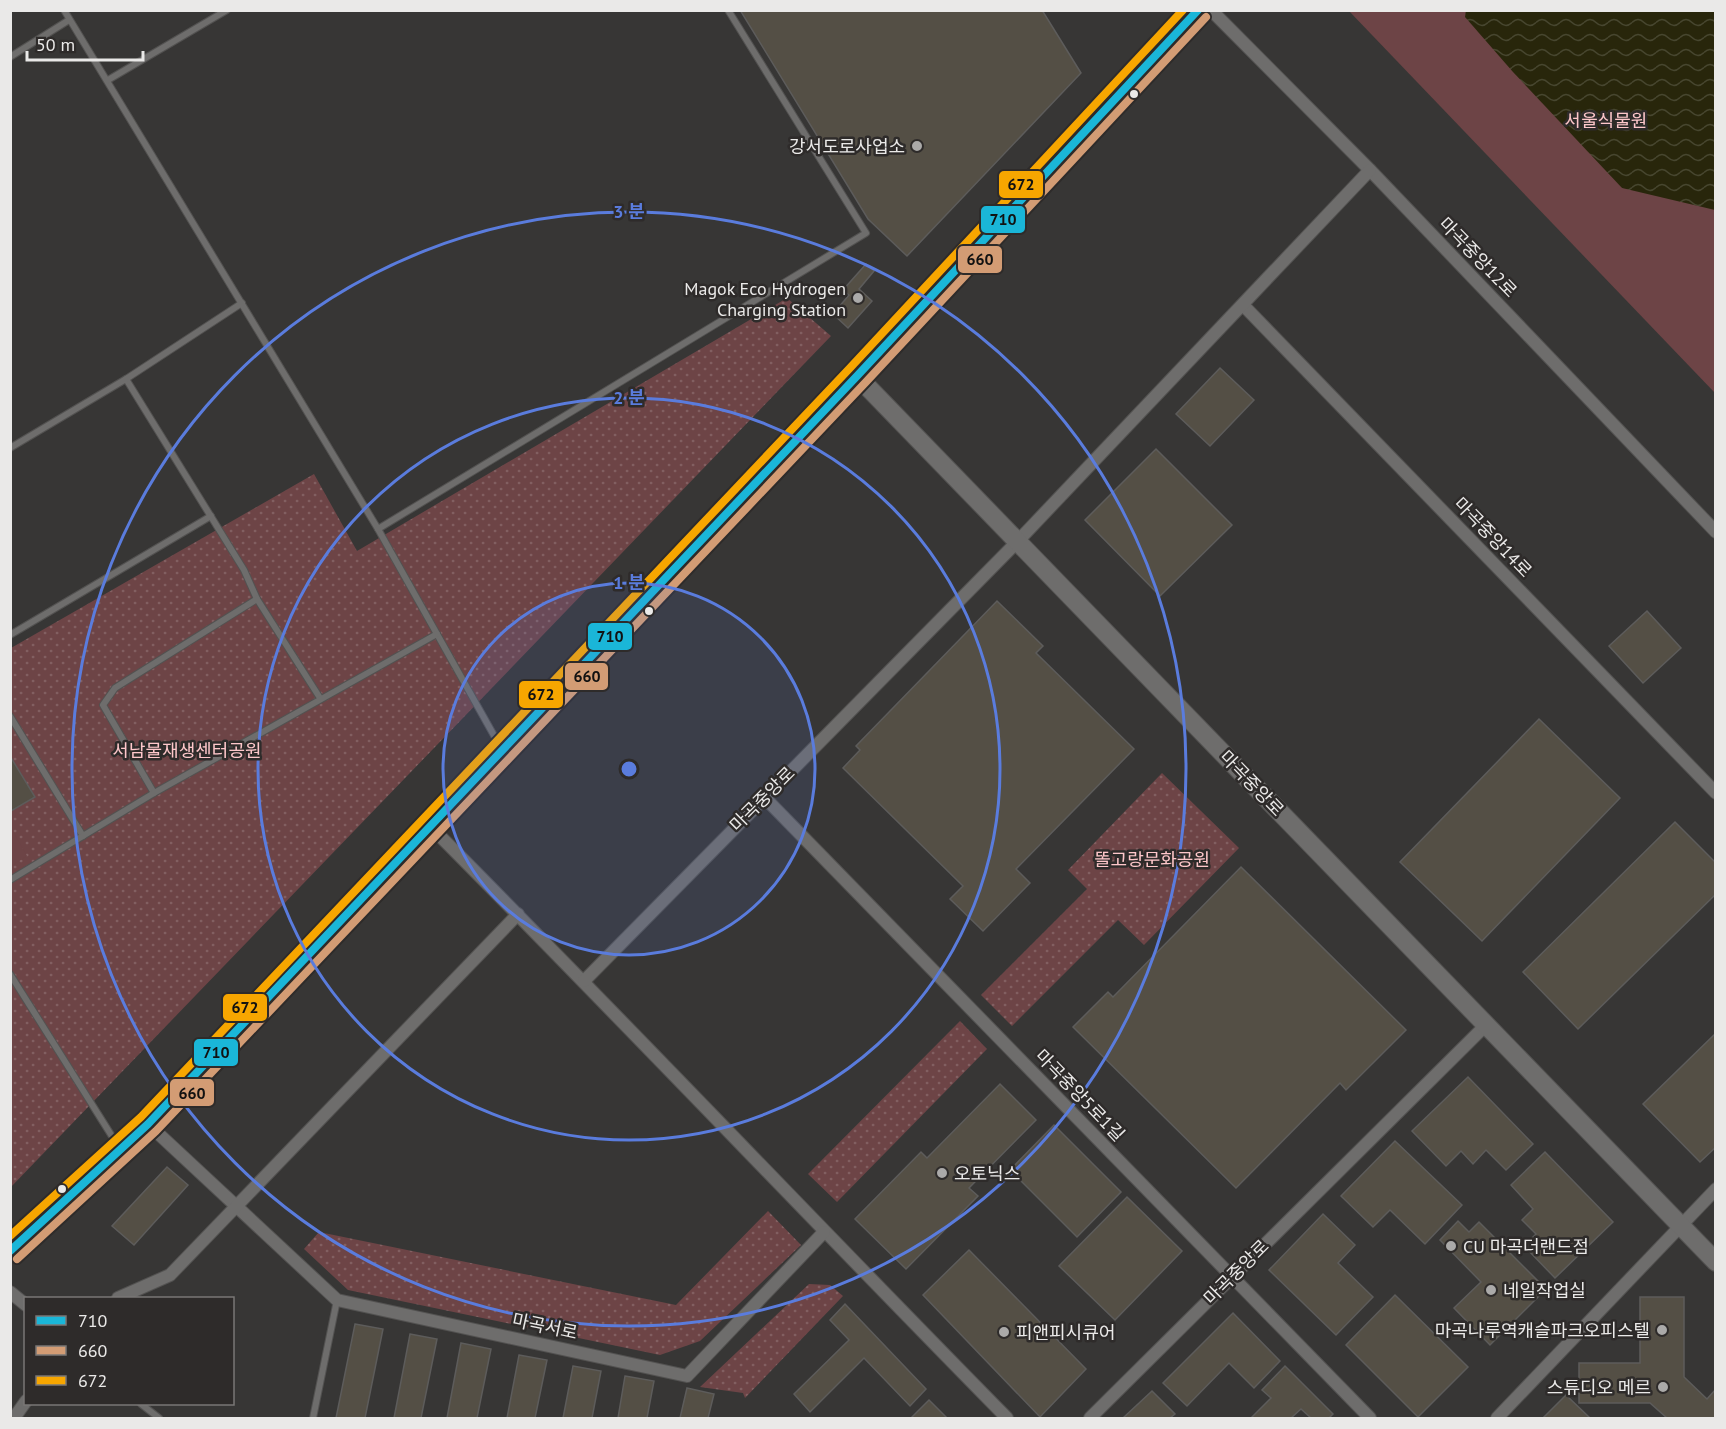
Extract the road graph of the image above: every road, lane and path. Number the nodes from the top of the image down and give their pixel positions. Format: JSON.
{"nodes":[{"id":1,"x":64,"y":10,"type":"edge"},
{"id":2,"x":227,"y":10,"type":"edge"},
{"id":3,"x":728,"y":10,"type":"edge"},
{"id":4,"x":1198,"y":10,"type":"edge"},
{"id":5,"x":1211,"y":10,"type":"edge"},
{"id":6,"x":69,"y":20,"type":"junction"},
{"id":7,"x":10,"y":57,"type":"edge"},
{"id":8,"x":108,"y":80,"type":"junction"},
{"id":9,"x":1370,"y":170,"type":"junction"},
{"id":10,"x":242,"y":303,"type":"junction"},
{"id":11,"x":1244,"y":306,"type":"junction"},
{"id":12,"x":857,"y":376,"type":"junction"},
{"id":13,"x":126,"y":379,"type":"junction"},
{"id":14,"x":10,"y":448,"type":"edge"},
{"id":15,"x":211,"y":516,"type":"junction"},
{"id":16,"x":378,"y":529,"type":"junction"},
{"id":17,"x":1716,"y":532,"type":"edge"},
{"id":18,"x":1017,"y":542,"type":"junction"},
{"id":19,"x":257,"y":599,"type":"junction"},
{"id":20,"x":437,"y":634,"type":"junction"},
{"id":21,"x":10,"y":635,"type":"edge"},
{"id":22,"x":320,"y":698,"type":"junction"},
{"id":23,"x":10,"y":716,"type":"edge"},
{"id":24,"x":503,"y":750,"type":"junction"},
{"id":25,"x":154,"y":793,"type":"junction"},
{"id":26,"x":1716,"y":793,"type":"edge"},
{"id":27,"x":764,"y":797,"type":"junction"},
{"id":28,"x":431,"y":827,"type":"junction"},
{"id":29,"x":83,"y":836,"type":"junction"},
{"id":30,"x":10,"y":880,"type":"edge"},
{"id":31,"x":518,"y":914,"type":"junction"},
{"id":32,"x":10,"y":974,"type":"edge"},
{"id":33,"x":584,"y":981,"type":"junction"},
{"id":34,"x":1486,"y":1025,"type":"junction"},
{"id":35,"x":148,"y":1124,"type":"junction"},
{"id":36,"x":120,"y":1149,"type":"junction"},
{"id":37,"x":1716,"y":1189,"type":"edge"},
{"id":38,"x":236,"y":1204,"type":"junction"},
{"id":39,"x":1681,"y":1226,"type":"junction"},
{"id":40,"x":824,"y":1232,"type":"junction"},
{"id":41,"x":10,"y":1251,"type":"edge"},
{"id":42,"x":1716,"y":1262,"type":"edge"},
{"id":43,"x":1232,"y":1276,"type":"junction"},
{"id":44,"x":10,"y":1292,"type":"edge"},
{"id":45,"x":122,"y":1297,"type":"edge"},
{"id":46,"x":338,"y":1300,"type":"junction"},
{"id":47,"x":24,"y":1303,"type":"edge"},
{"id":48,"x":24,"y":1404,"type":"edge"},
{"id":49,"x":142,"y":1405,"type":"edge"},
{"id":50,"x":14,"y":1419,"type":"edge"},
{"id":51,"x":159,"y":1419,"type":"edge"},
{"id":52,"x":313,"y":1419,"type":"edge"},
{"id":53,"x":1008,"y":1419,"type":"edge"},
{"id":54,"x":1090,"y":1419,"type":"edge"},
{"id":55,"x":1370,"y":1419,"type":"edge"},
{"id":56,"x":1497,"y":1419,"type":"edge"}],
"edges":[{"from":1,"to":6,"type":"lane"},
{"from":2,"to":8,"type":"lane"},
{"from":3,"to":16,"type":"lane"},
{"from":4,"to":12,"type":"main road"},
{"from":5,"to":9,"type":"street","name":"마곡중앙12로"},
{"from":6,"to":7,"type":"lane"},
{"from":6,"to":8,"type":"lane"},
{"from":8,"to":10,"type":"lane"},
{"from":9,"to":11,"type":"street"},
{"from":9,"to":17,"type":"street","name":"마곡중앙12로"},
{"from":10,"to":13,"type":"lane"},
{"from":10,"to":16,"type":"lane"},
{"from":11,"to":18,"type":"street"},
{"from":11,"to":26,"type":"street","name":"마곡중앙14로"},
{"from":12,"to":18,"type":"main road","name":"마곡중앙로"},
{"from":12,"to":24,"type":"main road"},
{"from":13,"to":14,"type":"lane"},
{"from":13,"to":15,"type":"lane"},
{"from":15,"to":19,"type":"lane"},
{"from":15,"to":21,"type":"lane"},
{"from":16,"to":20,"type":"lane"},
{"from":18,"to":27,"type":"street","name":"마곡중앙로"},
{"from":18,"to":34,"type":"main road","name":"마곡중앙로"},
{"from":19,"to":22,"type":"lane"},
{"from":19,"to":25,"type":"lane"},
{"from":20,"to":22,"type":"lane"},
{"from":20,"to":24,"type":"lane"},
{"from":22,"to":25,"type":"lane"},
{"from":23,"to":29,"type":"lane"},
{"from":24,"to":28,"type":"main road"},
{"from":25,"to":29,"type":"lane"},
{"from":27,"to":33,"type":"street","name":"마곡중앙로"},
{"from":27,"to":43,"type":"street","name":"마곡중앙5로1길"},
{"from":28,"to":31,"type":"street"},
{"from":28,"to":35,"type":"main road"},
{"from":29,"to":30,"type":"lane"},
{"from":31,"to":33,"type":"street"},
{"from":31,"to":38,"type":"street"},
{"from":32,"to":36,"type":"lane"},
{"from":33,"to":40,"type":"street"},
{"from":34,"to":39,"type":"main road","name":"마곡중앙로"},
{"from":34,"to":43,"type":"street","name":"마곡중앙로"},
{"from":35,"to":36,"type":"main road"},
{"from":35,"to":38,"type":"street"},
{"from":36,"to":41,"type":"main road"},
{"from":37,"to":39,"type":"street"},
{"from":38,"to":45,"type":"street"},
{"from":38,"to":46,"type":"street"},
{"from":39,"to":42,"type":"main road","name":"마곡중앙로"},
{"from":39,"to":56,"type":"street"},
{"from":40,"to":46,"type":"street","name":"마곡서로"},
{"from":40,"to":53,"type":"street"},
{"from":43,"to":54,"type":"street","name":"마곡중앙로"},
{"from":43,"to":55,"type":"street","name":"마곡중앙5로1길"},
{"from":44,"to":47,"type":"street"},
{"from":46,"to":52,"type":"lane"},
{"from":48,"to":50,"type":"street"},
{"from":49,"to":51,"type":"lane"}]}
